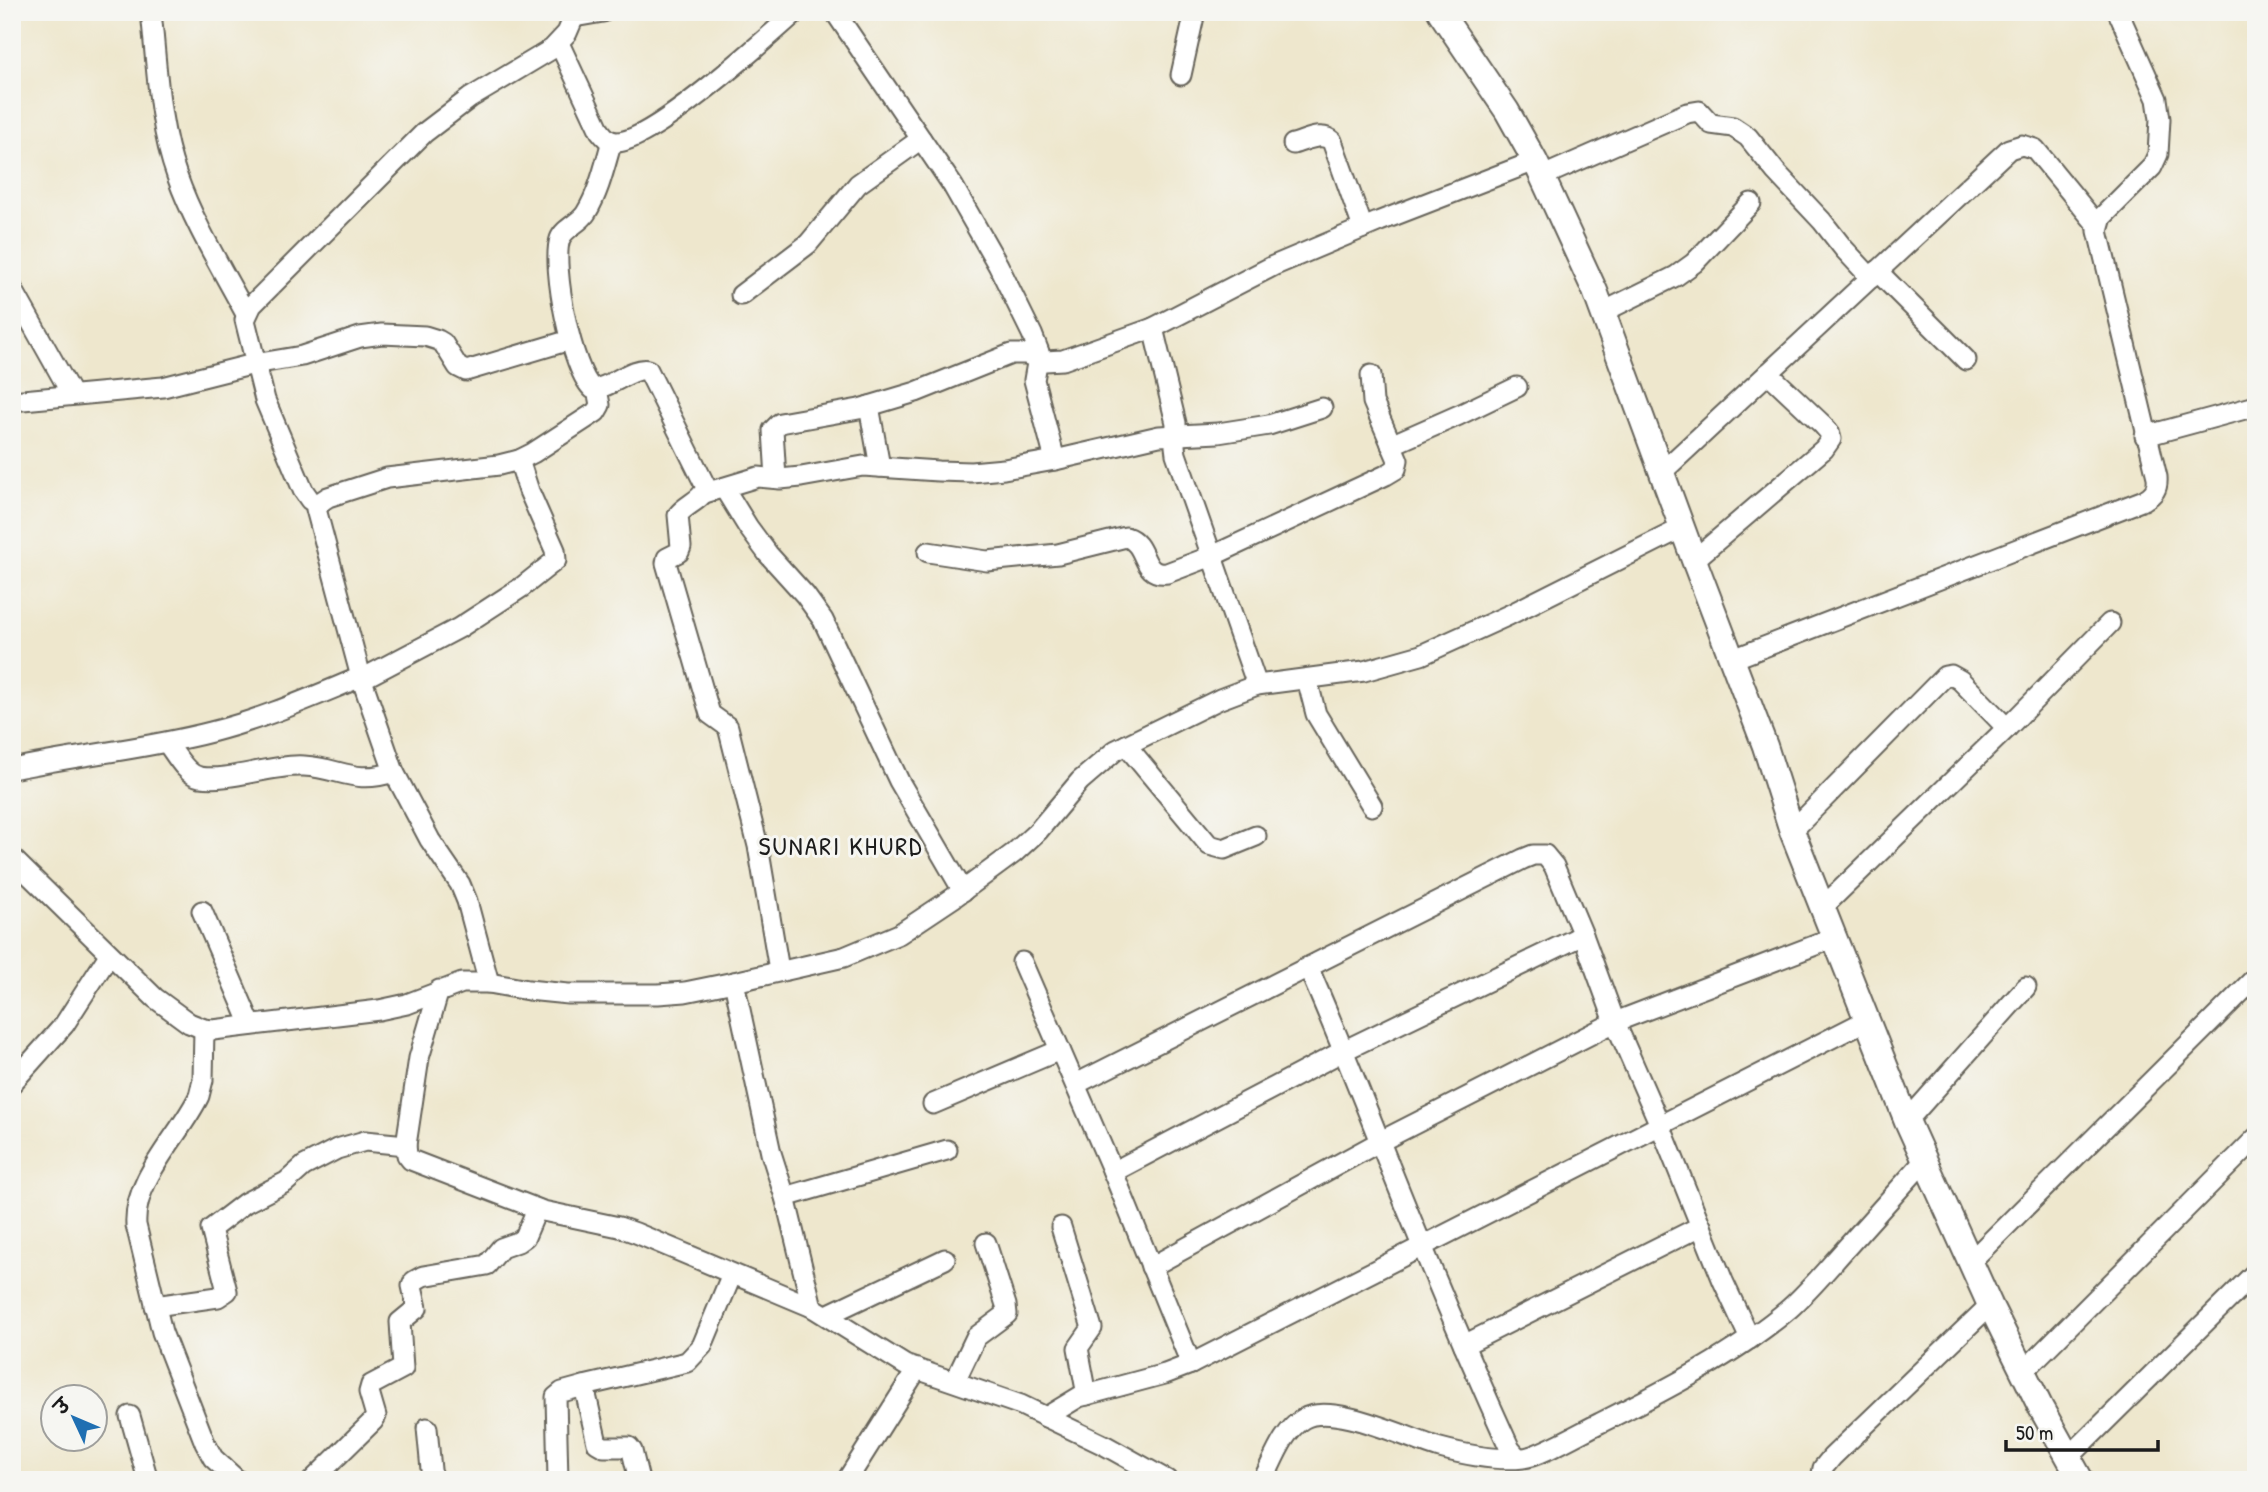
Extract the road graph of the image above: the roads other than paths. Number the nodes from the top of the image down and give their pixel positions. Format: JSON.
{"nodes":[{"id":1,"x":151,"y":12,"type":"edge"},
{"id":2,"x":603,"y":12,"type":"edge"},
{"id":3,"x":796,"y":12,"type":"edge"},
{"id":4,"x":835,"y":12,"type":"edge"},
{"id":5,"x":1195,"y":12,"type":"edge"},
{"id":6,"x":1440,"y":12,"type":"edge"},
{"id":7,"x":2118,"y":12,"type":"edge"},
{"id":8,"x":575,"y":15,"type":"edge"},
{"id":9,"x":559,"y":43,"type":"junction"},
{"id":10,"x":1181,"y":75,"type":"dead end"},
{"id":11,"x":921,"y":138,"type":"junction"},
{"id":12,"x":612,"y":141,"type":"junction"},
{"id":13,"x":1293,"y":144,"type":"dead end"},
{"id":14,"x":1539,"y":168,"type":"junction"},
{"id":15,"x":1751,"y":203,"type":"dead end"},
{"id":16,"x":2098,"y":226,"type":"junction"},
{"id":17,"x":1363,"y":228,"type":"junction"},
{"id":18,"x":1874,"y":274,"type":"junction"},
{"id":19,"x":12,"y":288,"type":"edge"},
{"id":20,"x":741,"y":295,"type":"dead end"},
{"id":21,"x":1603,"y":312,"type":"junction"},
{"id":22,"x":246,"y":314,"type":"junction"},
{"id":23,"x":1153,"y":328,"type":"junction"},
{"id":24,"x":570,"y":340,"type":"junction"},
{"id":25,"x":1039,"y":359,"type":"junction"},
{"id":26,"x":1966,"y":360,"type":"dead end"},
{"id":27,"x":254,"y":364,"type":"junction"},
{"id":28,"x":1769,"y":373,"type":"junction"},
{"id":29,"x":1371,"y":375,"type":"dead end"},
{"id":30,"x":1517,"y":387,"type":"dead end"},
{"id":31,"x":597,"y":389,"type":"junction"},
{"id":32,"x":72,"y":395,"type":"junction"},
{"id":33,"x":12,"y":401,"type":"edge"},
{"id":34,"x":869,"y":406,"type":"junction"},
{"id":35,"x":2256,"y":406,"type":"edge"},
{"id":36,"x":1322,"y":408,"type":"dead end"},
{"id":37,"x":1177,"y":434,"type":"junction"},
{"id":38,"x":2145,"y":436,"type":"junction"},
{"id":39,"x":1391,"y":445,"type":"junction"},
{"id":40,"x":519,"y":460,"type":"junction"},
{"id":41,"x":1055,"y":460,"type":"junction"},
{"id":42,"x":880,"y":467,"type":"junction"},
{"id":43,"x":1662,"y":472,"type":"junction"},
{"id":44,"x":776,"y":478,"type":"junction"},
{"id":45,"x":714,"y":490,"type":"junction"},
{"id":46,"x":319,"y":505,"type":"junction"},
{"id":47,"x":1682,"y":528,"type":"junction"},
{"id":48,"x":928,"y":552,"type":"dead end"},
{"id":49,"x":1212,"y":556,"type":"junction"},
{"id":50,"x":1694,"y":560,"type":"junction"},
{"id":51,"x":2110,"y":623,"type":"dead end"},
{"id":52,"x":1733,"y":659,"type":"junction"},
{"id":53,"x":362,"y":678,"type":"junction"},
{"id":54,"x":1307,"y":679,"type":"junction"},
{"id":55,"x":1257,"y":685,"type":"junction"},
{"id":56,"x":2007,"y":728,"type":"junction"},
{"id":57,"x":167,"y":743,"type":"junction"},
{"id":58,"x":1126,"y":745,"type":"junction"},
{"id":59,"x":12,"y":769,"type":"edge"},
{"id":60,"x":394,"y":772,"type":"junction"},
{"id":61,"x":1372,"y":806,"type":"dead end"},
{"id":62,"x":1792,"y":831,"type":"junction"},
{"id":63,"x":1256,"y":836,"type":"dead end"},
{"id":64,"x":12,"y":858,"type":"edge"},
{"id":65,"x":962,"y":891,"type":"junction"},
{"id":66,"x":1823,"y":906,"type":"junction"},
{"id":67,"x":202,"y":911,"type":"dead end"},
{"id":68,"x":1583,"y":935,"type":"junction"},
{"id":69,"x":1835,"y":938,"type":"junction"},
{"id":70,"x":109,"y":955,"type":"junction"},
{"id":71,"x":1022,"y":962,"type":"dead end"},
{"id":72,"x":1308,"y":967,"type":"junction"},
{"id":73,"x":779,"y":970,"type":"junction"},
{"id":74,"x":2256,"y":976,"type":"edge"},
{"id":75,"x":734,"y":982,"type":"junction"},
{"id":76,"x":489,"y":983,"type":"junction"},
{"id":77,"x":2026,"y":987,"type":"dead end"},
{"id":78,"x":439,"y":990,"type":"junction"},
{"id":79,"x":1867,"y":1020,"type":"junction"},
{"id":80,"x":1615,"y":1022,"type":"junction"},
{"id":81,"x":251,"y":1025,"type":"junction"},
{"id":82,"x":204,"y":1029,"type":"junction"},
{"id":83,"x":1060,"y":1050,"type":"junction"},
{"id":84,"x":1345,"y":1050,"type":"junction"},
{"id":85,"x":12,"y":1083,"type":"edge"},
{"id":86,"x":1076,"y":1084,"type":"junction"},
{"id":87,"x":933,"y":1104,"type":"dead end"},
{"id":88,"x":1908,"y":1121,"type":"junction"},
{"id":89,"x":1660,"y":1125,"type":"junction"},
{"id":90,"x":2256,"y":1138,"type":"edge"},
{"id":91,"x":1381,"y":1141,"type":"junction"},
{"id":92,"x":406,"y":1145,"type":"junction"},
{"id":93,"x":947,"y":1150,"type":"dead end"},
{"id":94,"x":1926,"y":1159,"type":"junction"},
{"id":95,"x":1113,"y":1172,"type":"junction"},
{"id":96,"x":785,"y":1197,"type":"junction"},
{"id":97,"x":537,"y":1209,"type":"junction"},
{"id":98,"x":1701,"y":1226,"type":"junction"},
{"id":99,"x":1061,"y":1227,"type":"dead end"},
{"id":100,"x":986,"y":1243,"type":"dead end"},
{"id":101,"x":1422,"y":1246,"type":"junction"},
{"id":102,"x":945,"y":1259,"type":"dead end"},
{"id":103,"x":1972,"y":1260,"type":"junction"},
{"id":104,"x":1151,"y":1267,"type":"junction"},
{"id":105,"x":2256,"y":1272,"type":"edge"},
{"id":106,"x":732,"y":1274,"type":"junction"},
{"id":107,"x":1990,"y":1305,"type":"junction"},
{"id":108,"x":155,"y":1306,"type":"junction"},
{"id":109,"x":819,"y":1311,"type":"junction"},
{"id":110,"x":1750,"y":1339,"type":"junction"},
{"id":111,"x":1464,"y":1345,"type":"junction"},
{"id":112,"x":1191,"y":1364,"type":"junction"},
{"id":113,"x":917,"y":1369,"type":"junction"},
{"id":114,"x":2023,"y":1372,"type":"junction"},
{"id":115,"x":955,"y":1381,"type":"junction"},
{"id":116,"x":584,"y":1387,"type":"junction"},
{"id":117,"x":1087,"y":1395,"type":"junction"},
{"id":118,"x":130,"y":1416,"type":"dead end"},
{"id":119,"x":1046,"y":1416,"type":"junction"},
{"id":120,"x":427,"y":1428,"type":"dead end"},
{"id":121,"x":1517,"y":1457,"type":"junction"},
{"id":122,"x":2068,"y":1458,"type":"junction"},
{"id":123,"x":853,"y":1477,"type":"edge"},
{"id":124,"x":148,"y":1480,"type":"edge"},
{"id":125,"x":237,"y":1480,"type":"edge"},
{"id":126,"x":313,"y":1480,"type":"edge"},
{"id":127,"x":432,"y":1480,"type":"edge"},
{"id":128,"x":558,"y":1480,"type":"edge"},
{"id":129,"x":639,"y":1480,"type":"edge"},
{"id":130,"x":1167,"y":1480,"type":"edge"},
{"id":131,"x":1263,"y":1480,"type":"edge"},
{"id":132,"x":1821,"y":1480,"type":"edge"},
{"id":133,"x":2081,"y":1480,"type":"edge"}],
"edges":[{"from":1,"to":22,"type":"street"},
{"from":2,"to":8,"type":"street"},
{"from":3,"to":12,"type":"street"},
{"from":4,"to":11,"type":"street"},
{"from":5,"to":10,"type":"street"},
{"from":6,"to":14,"type":"street"},
{"from":7,"to":16,"type":"street"},
{"from":8,"to":9,"type":"street"},
{"from":9,"to":12,"type":"street"},
{"from":9,"to":22,"type":"street"},
{"from":11,"to":20,"type":"street"},
{"from":11,"to":25,"type":"street"},
{"from":12,"to":24,"type":"street"},
{"from":13,"to":17,"type":"street"},
{"from":14,"to":17,"type":"street"},
{"from":14,"to":18,"type":"street"},
{"from":14,"to":21,"type":"street"},
{"from":15,"to":21,"type":"street"},
{"from":16,"to":18,"type":"street"},
{"from":16,"to":38,"type":"street"},
{"from":17,"to":23,"type":"street"},
{"from":18,"to":26,"type":"street"},
{"from":18,"to":28,"type":"street"},
{"from":19,"to":32,"type":"street"},
{"from":21,"to":43,"type":"street"},
{"from":22,"to":27,"type":"street"},
{"from":23,"to":25,"type":"street"},
{"from":23,"to":37,"type":"street"},
{"from":24,"to":27,"type":"street"},
{"from":24,"to":31,"type":"street"},
{"from":25,"to":34,"type":"street"},
{"from":25,"to":41,"type":"street"},
{"from":27,"to":32,"type":"street"},
{"from":27,"to":46,"type":"street"},
{"from":28,"to":43,"type":"street"},
{"from":28,"to":50,"type":"street"},
{"from":29,"to":39,"type":"street"},
{"from":30,"to":39,"type":"street"},
{"from":31,"to":40,"type":"street"},
{"from":31,"to":45,"type":"street"},
{"from":32,"to":33,"type":"street"},
{"from":34,"to":42,"type":"street"},
{"from":34,"to":44,"type":"street"},
{"from":35,"to":38,"type":"street"},
{"from":36,"to":37,"type":"street"},
{"from":37,"to":41,"type":"street"},
{"from":37,"to":49,"type":"street"},
{"from":38,"to":52,"type":"street"},
{"from":39,"to":49,"type":"street"},
{"from":40,"to":46,"type":"street"},
{"from":40,"to":53,"type":"street"},
{"from":41,"to":42,"type":"street"},
{"from":42,"to":44,"type":"street"},
{"from":43,"to":47,"type":"street"},
{"from":44,"to":45,"type":"street"},
{"from":45,"to":65,"type":"street"},
{"from":45,"to":73,"type":"street"},
{"from":46,"to":53,"type":"street"},
{"from":47,"to":50,"type":"street"},
{"from":47,"to":54,"type":"street"},
{"from":48,"to":49,"type":"street"},
{"from":49,"to":55,"type":"street"},
{"from":50,"to":52,"type":"street"},
{"from":51,"to":56,"type":"street"},
{"from":52,"to":62,"type":"street"},
{"from":53,"to":57,"type":"street"},
{"from":53,"to":60,"type":"street"},
{"from":54,"to":55,"type":"street"},
{"from":54,"to":61,"type":"street"},
{"from":55,"to":58,"type":"street"},
{"from":56,"to":62,"type":"street"},
{"from":56,"to":66,"type":"street"},
{"from":57,"to":59,"type":"street"},
{"from":57,"to":60,"type":"street"},
{"from":58,"to":63,"type":"street"},
{"from":58,"to":65,"type":"street"},
{"from":60,"to":76,"type":"street"},
{"from":62,"to":66,"type":"street"},
{"from":64,"to":70,"type":"street"},
{"from":65,"to":73,"type":"street"},
{"from":66,"to":69,"type":"street"},
{"from":67,"to":81,"type":"street"},
{"from":68,"to":72,"type":"street"},
{"from":68,"to":80,"type":"street"},
{"from":68,"to":84,"type":"street"},
{"from":69,"to":79,"type":"street"},
{"from":69,"to":80,"type":"street"},
{"from":70,"to":82,"type":"street"},
{"from":70,"to":85,"type":"street"},
{"from":71,"to":83,"type":"street"},
{"from":72,"to":84,"type":"street"},
{"from":72,"to":86,"type":"street"},
{"from":73,"to":75,"type":"street"},
{"from":74,"to":103,"type":"street"},
{"from":75,"to":76,"type":"street"},
{"from":75,"to":96,"type":"street"},
{"from":76,"to":78,"type":"street"},
{"from":77,"to":88,"type":"street"},
{"from":78,"to":81,"type":"street"},
{"from":78,"to":92,"type":"street"},
{"from":79,"to":88,"type":"street"},
{"from":79,"to":89,"type":"street"},
{"from":80,"to":89,"type":"street"},
{"from":80,"to":91,"type":"street"},
{"from":81,"to":82,"type":"street"},
{"from":82,"to":108,"type":"street"},
{"from":83,"to":86,"type":"street"},
{"from":83,"to":87,"type":"street"},
{"from":84,"to":91,"type":"street"},
{"from":84,"to":95,"type":"street"},
{"from":86,"to":95,"type":"street"},
{"from":88,"to":94,"type":"street"},
{"from":89,"to":98,"type":"street"},
{"from":89,"to":101,"type":"street"},
{"from":90,"to":114,"type":"street"},
{"from":91,"to":101,"type":"street"},
{"from":91,"to":104,"type":"street"},
{"from":92,"to":97,"type":"street"},
{"from":92,"to":108,"type":"street"},
{"from":93,"to":96,"type":"street"},
{"from":94,"to":103,"type":"street"},
{"from":94,"to":110,"type":"street"},
{"from":95,"to":104,"type":"street"},
{"from":96,"to":109,"type":"street"},
{"from":97,"to":106,"type":"street"},
{"from":97,"to":126,"type":"street"},
{"from":98,"to":110,"type":"street"},
{"from":98,"to":111,"type":"street"},
{"from":99,"to":117,"type":"street"},
{"from":100,"to":115,"type":"street"},
{"from":101,"to":111,"type":"street"},
{"from":101,"to":112,"type":"street"},
{"from":102,"to":109,"type":"street"},
{"from":103,"to":107,"type":"street"},
{"from":104,"to":112,"type":"street"},
{"from":105,"to":122,"type":"street"},
{"from":106,"to":109,"type":"street"},
{"from":106,"to":116,"type":"street"},
{"from":107,"to":114,"type":"street"},
{"from":107,"to":132,"type":"street"},
{"from":108,"to":125,"type":"street"},
{"from":109,"to":113,"type":"street"},
{"from":110,"to":121,"type":"street"},
{"from":111,"to":121,"type":"street"},
{"from":112,"to":117,"type":"street"},
{"from":113,"to":115,"type":"street"},
{"from":113,"to":123,"type":"street"},
{"from":114,"to":122,"type":"street"},
{"from":115,"to":119,"type":"street"},
{"from":116,"to":128,"type":"street"},
{"from":116,"to":129,"type":"street"},
{"from":117,"to":119,"type":"street"},
{"from":118,"to":124,"type":"street"},
{"from":119,"to":130,"type":"street"},
{"from":120,"to":127,"type":"street"},
{"from":121,"to":131,"type":"street"},
{"from":122,"to":133,"type":"street"}]}
